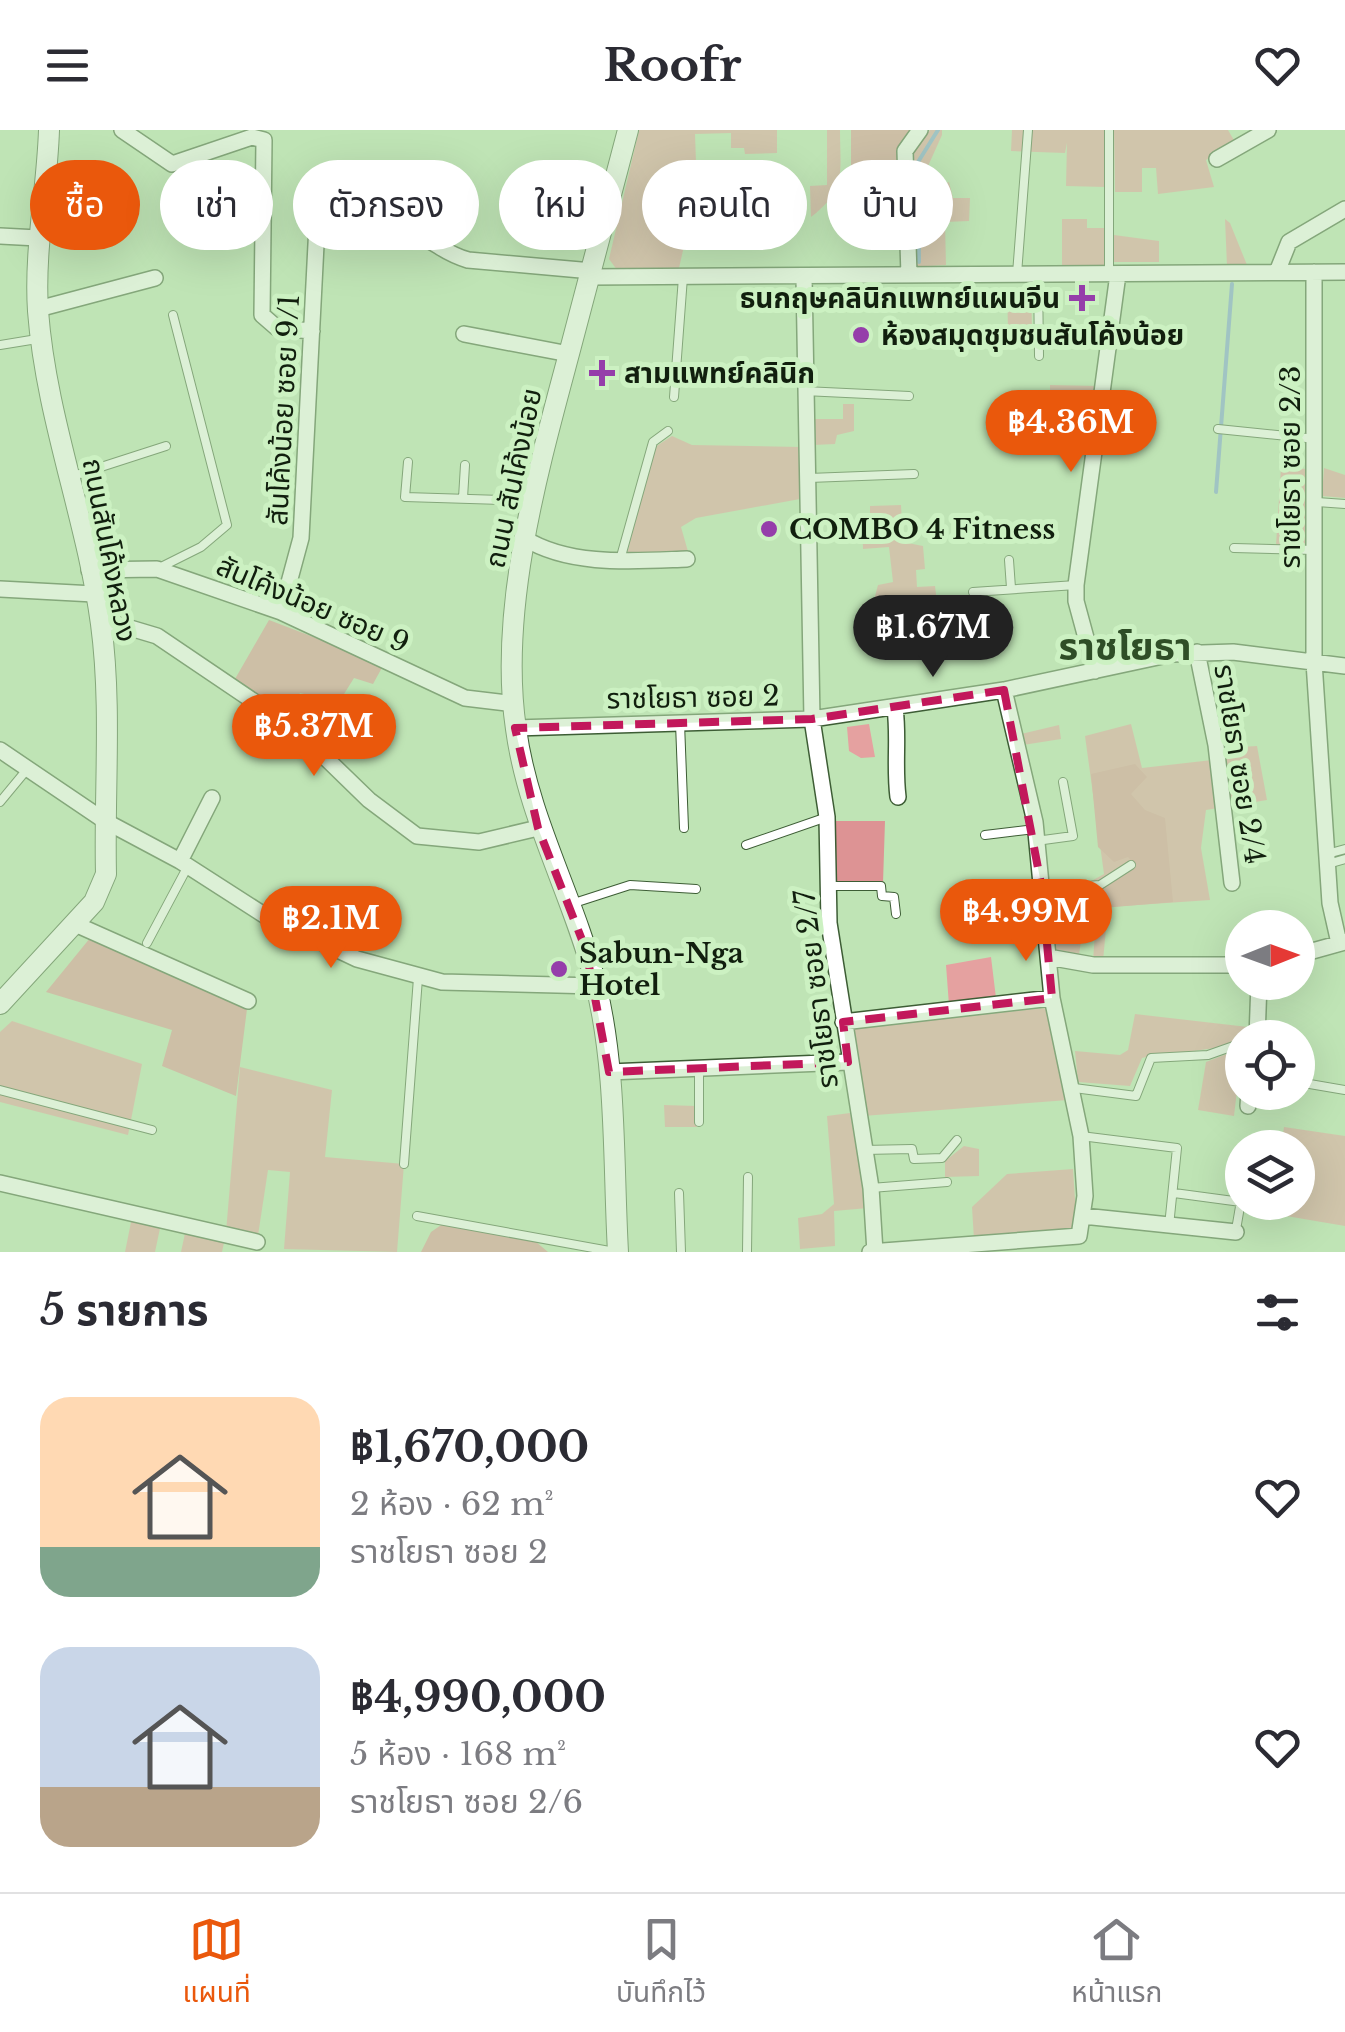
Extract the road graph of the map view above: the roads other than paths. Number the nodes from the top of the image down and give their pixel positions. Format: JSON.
{"nodes":[{"id":1,"x":49,"y":130,"type":"edge"},
{"id":2,"x":122,"y":130,"type":"edge"},
{"id":3,"x":628,"y":130,"type":"edge"},
{"id":4,"x":920,"y":130,"type":"edge"},
{"id":5,"x":1028,"y":130,"type":"edge"},
{"id":6,"x":1109,"y":130,"type":"edge"},
{"id":7,"x":1268,"y":130,"type":"edge"},
{"id":8,"x":1217,"y":159,"type":"dead end"},
{"id":9,"x":46,"y":160,"type":"edge"},
{"id":10,"x":1345,"y":209,"type":"edge"},
{"id":11,"x":0,"y":236,"type":"edge"},
{"id":12,"x":30,"y":238,"type":"edge"},
{"id":13,"x":38,"y":250,"type":"edge"},
{"id":14,"x":316,"y":250,"type":"edge"},
{"id":15,"x":443,"y":250,"type":"edge"},
{"id":16,"x":1277,"y":272,"type":"junction"},
{"id":17,"x":1314,"y":272,"type":"junction"},
{"id":18,"x":1345,"y":272,"type":"edge"},
{"id":19,"x":591,"y":274,"type":"junction"},
{"id":20,"x":1017,"y":274,"type":"junction"},
{"id":21,"x":1038,"y":274,"type":"junction"},
{"id":22,"x":1113,"y":274,"type":"junction"},
{"id":23,"x":909,"y":275,"type":"junction"},
{"id":24,"x":684,"y":276,"type":"junction"},
{"id":25,"x":155,"y":278,"type":"dead end"},
{"id":26,"x":804,"y":278,"type":"junction"},
{"id":27,"x":38,"y":308,"type":"junction"},
{"id":28,"x":173,"y":315,"type":"dead end"},
{"id":29,"x":312,"y":331,"type":"junction"},
{"id":30,"x":464,"y":334,"type":"dead end"},
{"id":31,"x":41,"y":338,"type":"junction"},
{"id":32,"x":0,"y":345,"type":"edge"},
{"id":33,"x":569,"y":354,"type":"junction"},
{"id":34,"x":1039,"y":356,"type":"dead end"},
{"id":35,"x":804,"y":391,"type":"junction"},
{"id":36,"x":909,"y":396,"type":"dead end"},
{"id":37,"x":674,"y":397,"type":"dead end"},
{"id":38,"x":1218,"y":429,"type":"dead end"},
{"id":39,"x":668,"y":431,"type":"dead end"},
{"id":40,"x":1316,"y":439,"type":"junction"},
{"id":41,"x":166,"y":446,"type":"dead end"},
{"id":42,"x":408,"y":462,"type":"dead end"},
{"id":43,"x":465,"y":464,"type":"dead end"},
{"id":44,"x":914,"y":474,"type":"dead end"},
{"id":45,"x":68,"y":477,"type":"junction"},
{"id":46,"x":804,"y":478,"type":"junction"},
{"id":47,"x":463,"y":498,"type":"junction"},
{"id":48,"x":531,"y":500,"type":"junction"},
{"id":49,"x":1317,"y":502,"type":"junction"},
{"id":50,"x":1345,"y":504,"type":"edge"},
{"id":51,"x":524,"y":538,"type":"junction"},
{"id":52,"x":1234,"y":548,"type":"dead end"},
{"id":53,"x":1316,"y":550,"type":"junction"},
{"id":54,"x":687,"y":559,"type":"dead end"},
{"id":55,"x":620,"y":560,"type":"junction"},
{"id":56,"x":1010,"y":560,"type":"dead end"},
{"id":57,"x":157,"y":569,"type":"junction"},
{"id":58,"x":88,"y":570,"type":"junction"},
{"id":59,"x":1076,"y":586,"type":"junction"},
{"id":60,"x":1011,"y":588,"type":"junction"},
{"id":61,"x":0,"y":589,"type":"edge"},
{"id":62,"x":973,"y":592,"type":"dead end"},
{"id":63,"x":94,"y":594,"type":"junction"},
{"id":64,"x":281,"y":612,"type":"junction"},
{"id":65,"x":100,"y":620,"type":"junction"},
{"id":66,"x":1198,"y":652,"type":"junction"},
{"id":67,"x":1314,"y":662,"type":"junction"},
{"id":68,"x":1345,"y":666,"type":"edge"},
{"id":69,"x":1096,"y":670,"type":"junction"},
{"id":70,"x":1004,"y":690,"type":"junction"},
{"id":71,"x":515,"y":704,"type":"junction"},
{"id":72,"x":895,"y":708,"type":"junction"},
{"id":73,"x":812,"y":720,"type":"junction"},
{"id":74,"x":680,"y":722,"type":"junction"},
{"id":75,"x":515,"y":728,"type":"junction"},
{"id":76,"x":0,"y":750,"type":"edge"},
{"id":77,"x":29,"y":766,"type":"junction"},
{"id":78,"x":1063,"y":782,"type":"dead end"},
{"id":79,"x":898,"y":796,"type":"dead end"},
{"id":80,"x":212,"y":798,"type":"dead end"},
{"id":81,"x":0,"y":802,"type":"edge"},
{"id":82,"x":827,"y":817,"type":"junction"},
{"id":83,"x":105,"y":821,"type":"junction"},
{"id":84,"x":538,"y":828,"type":"junction"},
{"id":85,"x":684,"y":828,"type":"dead end"},
{"id":86,"x":985,"y":835,"type":"dead end"},
{"id":87,"x":1036,"y":835,"type":"junction"},
{"id":88,"x":746,"y":846,"type":"dead end"},
{"id":89,"x":1345,"y":849,"type":"edge"},
{"id":90,"x":1327,"y":859,"type":"junction"},
{"id":91,"x":1345,"y":859,"type":"edge"},
{"id":92,"x":184,"y":863,"type":"junction"},
{"id":93,"x":1131,"y":865,"type":"dead end"},
{"id":94,"x":1232,"y":883,"type":"dead end"},
{"id":95,"x":828,"y":886,"type":"junction"},
{"id":96,"x":696,"y":889,"type":"dead end"},
{"id":97,"x":1042,"y":889,"type":"junction"},
{"id":98,"x":567,"y":905,"type":"junction"},
{"id":99,"x":896,"y":914,"type":"dead end"},
{"id":100,"x":75,"y":924,"type":"junction"},
{"id":101,"x":148,"y":942,"type":"dead end"},
{"id":102,"x":1342,"y":943,"type":"edge"},
{"id":103,"x":1315,"y":950,"type":"edge"},
{"id":104,"x":1048,"y":956,"type":"junction"},
{"id":105,"x":1225,"y":965,"type":"edge"},
{"id":106,"x":418,"y":978,"type":"junction"},
{"id":107,"x":596,"y":986,"type":"junction"},
{"id":108,"x":1052,"y":998,"type":"junction"},
{"id":109,"x":248,"y":1001,"type":"dead end"},
{"id":110,"x":0,"y":1004,"type":"edge"},
{"id":111,"x":844,"y":1022,"type":"junction"},
{"id":112,"x":1225,"y":1048,"type":"edge"},
{"id":113,"x":848,"y":1062,"type":"junction"},
{"id":114,"x":698,"y":1068,"type":"junction"},
{"id":115,"x":609,"y":1072,"type":"junction"},
{"id":116,"x":1315,"y":1085,"type":"edge"},
{"id":117,"x":1074,"y":1088,"type":"junction"},
{"id":118,"x":0,"y":1090,"type":"edge"},
{"id":119,"x":1345,"y":1090,"type":"edge"},
{"id":120,"x":699,"y":1122,"type":"dead end"},
{"id":121,"x":152,"y":1130,"type":"dead end"},
{"id":122,"x":1081,"y":1136,"type":"junction"},
{"id":123,"x":957,"y":1140,"type":"dead end"},
{"id":124,"x":864,"y":1150,"type":"junction"},
{"id":125,"x":404,"y":1164,"type":"dead end"},
{"id":126,"x":748,"y":1177,"type":"dead end"},
{"id":127,"x":946,"y":1182,"type":"dead end"},
{"id":128,"x":0,"y":1183,"type":"edge"},
{"id":129,"x":872,"y":1188,"type":"junction"},
{"id":130,"x":679,"y":1192,"type":"dead end"},
{"id":131,"x":1174,"y":1194,"type":"junction"},
{"id":132,"x":1225,"y":1197,"type":"edge"},
{"id":133,"x":417,"y":1216,"type":"dead end"},
{"id":134,"x":1083,"y":1216,"type":"junction"},
{"id":135,"x":1238,"y":1220,"type":"edge"},
{"id":136,"x":1169,"y":1227,"type":"junction"},
{"id":137,"x":1236,"y":1228,"type":"joint"},
{"id":138,"x":1079,"y":1236,"type":"junction"},
{"id":139,"x":257,"y":1242,"type":"dead end"},
{"id":140,"x":617,"y":1252,"type":"edge"},
{"id":141,"x":681,"y":1252,"type":"edge"},
{"id":142,"x":747,"y":1252,"type":"edge"},
{"id":143,"x":872,"y":1252,"type":"edge"},
{"id":144,"x":1088,"y":1252,"type":"edge"}],
"edges":[{"from":1,"to":9,"type":"street","name":"ถนนสันโค้งหลวง"},
{"from":2,"to":29,"type":"street"},
{"from":3,"to":19,"type":"street","name":"ถนน สันโค้งน้อย"},
{"from":4,"to":23,"type":"street"},
{"from":5,"to":20,"type":"lane"},
{"from":6,"to":22,"type":"lane"},
{"from":7,"to":8,"type":"street"},
{"from":10,"to":16,"type":"street"},
{"from":11,"to":12,"type":"street"},
{"from":13,"to":27,"type":"street","name":"ถนนสันโค้งหลวง"},
{"from":14,"to":29,"type":"street","name":"สันโค้งน้อย ซอย 9/1"},
{"from":15,"to":19,"type":"street"},
{"from":16,"to":17,"type":"street"},
{"from":16,"to":22,"type":"street"},
{"from":17,"to":18,"type":"street"},
{"from":17,"to":40,"type":"street","name":"ราชโยธา ซอย 2/3"},
{"from":19,"to":24,"type":"street"},
{"from":19,"to":33,"type":"street","name":"ถนน สันโค้งน้อย"},
{"from":20,"to":21,"type":"street"},
{"from":20,"to":23,"type":"street"},
{"from":21,"to":22,"type":"street"},
{"from":21,"to":34,"type":"lane"},
{"from":22,"to":59,"type":"street"},
{"from":23,"to":26,"type":"street"},
{"from":24,"to":26,"type":"street"},
{"from":24,"to":37,"type":"lane"},
{"from":25,"to":27,"type":"street"},
{"from":26,"to":35,"type":"street","name":"ราชโยธา ซอย 2/7"},
{"from":27,"to":31,"type":"street","name":"ถนนสันโค้งหลวง"},
{"from":28,"to":57,"type":"lane"},
{"from":29,"to":64,"type":"street","name":"สันโค้งน้อย ซอย 9/1"},
{"from":30,"to":33,"type":"street"},
{"from":31,"to":32,"type":"lane"},
{"from":31,"to":45,"type":"street","name":"ถนนสันโค้งหลวง"},
{"from":33,"to":48,"type":"street","name":"ถนน สันโค้งน้อย"},
{"from":35,"to":36,"type":"lane"},
{"from":35,"to":46,"type":"street","name":"ราชโยธา ซอย 2/7"},
{"from":38,"to":40,"type":"lane"},
{"from":39,"to":55,"type":"lane"},
{"from":40,"to":49,"type":"street","name":"ราชโยธา ซอย 2/3"},
{"from":41,"to":45,"type":"lane"},
{"from":42,"to":47,"type":"lane"},
{"from":43,"to":47,"type":"lane"},
{"from":44,"to":46,"type":"lane"},
{"from":45,"to":58,"type":"street","name":"ถนนสันโค้งหลวง"},
{"from":46,"to":73,"type":"street","name":"ราชโยธา ซอย 2/7"},
{"from":47,"to":48,"type":"lane"},
{"from":48,"to":51,"type":"street","name":"ถนน สันโค้งน้อย"},
{"from":49,"to":50,"type":"lane"},
{"from":49,"to":53,"type":"street","name":"ราชโยธา ซอย 2/3"},
{"from":51,"to":55,"type":"street"},
{"from":51,"to":71,"type":"street","name":"ถนน สันโค้งน้อย"},
{"from":52,"to":53,"type":"lane"},
{"from":53,"to":67,"type":"street","name":"ราชโยธา ซอย 2/3"},
{"from":54,"to":55,"type":"street"},
{"from":56,"to":60,"type":"lane"},
{"from":57,"to":58,"type":"street","name":"สันโค้งน้อย ซอย 9"},
{"from":57,"to":64,"type":"street","name":"สันโค้งน้อย ซอย 9"},
{"from":58,"to":63,"type":"street","name":"ถนนสันโค้งหลวง"},
{"from":59,"to":60,"type":"lane"},
{"from":59,"to":69,"type":"street"},
{"from":60,"to":62,"type":"lane"},
{"from":61,"to":63,"type":"street"},
{"from":63,"to":65,"type":"street","name":"ถนนสันโค้งหลวง"},
{"from":64,"to":71,"type":"street","name":"สันโค้งน้อย ซอย 9"},
{"from":65,"to":83,"type":"street","name":"ถนนสันโค้งหลวง"},
{"from":65,"to":84,"type":"street"},
{"from":66,"to":67,"type":"street","name":"ราชโยธา ซอย 2"},
{"from":66,"to":69,"type":"street","name":"ราชโยธา ซอย 2"},
{"from":66,"to":94,"type":"street","name":"ราชโยธา ซอย 2/4"},
{"from":67,"to":68,"type":"street","name":"ราชโยธา ซอย 2"},
{"from":67,"to":90,"type":"street","name":"ราชโยธา ซอย 2/3"},
{"from":69,"to":70,"type":"street","name":"ราชโยธา ซอย 2"},
{"from":70,"to":72,"type":"street","name":"ราชโยธา ซอย 2"},
{"from":70,"to":87,"type":"street"},
{"from":71,"to":75,"type":"street","name":"ถนน สันโค้งน้อย"},
{"from":72,"to":73,"type":"street","name":"ราชโยธา ซอย 2"},
{"from":72,"to":79,"type":"street"},
{"from":73,"to":74,"type":"street","name":"ราชโยธา ซอย 2"},
{"from":73,"to":82,"type":"street","name":"ราชโยธา ซอย 2/7"},
{"from":74,"to":75,"type":"street","name":"ราชโยธา ซอย 2"},
{"from":74,"to":85,"type":"lane"},
{"from":75,"to":84,"type":"street","name":"ถนน สันโค้งน้อย"},
{"from":76,"to":77,"type":"street"},
{"from":77,"to":81,"type":"lane"},
{"from":77,"to":83,"type":"street"},
{"from":78,"to":87,"type":"lane"},
{"from":80,"to":92,"type":"street"},
{"from":82,"to":88,"type":"lane"},
{"from":82,"to":95,"type":"street","name":"ราชโยธา ซอย 2/7"},
{"from":83,"to":92,"type":"street"},
{"from":83,"to":100,"type":"street","name":"ถนนสันโค้งหลวง"},
{"from":84,"to":98,"type":"street","name":"ถนน สันโค้งน้อย"},
{"from":86,"to":87,"type":"lane"},
{"from":87,"to":97,"type":"street"},
{"from":89,"to":90,"type":"lane"},
{"from":90,"to":91,"type":"lane"},
{"from":90,"to":102,"type":"street","name":"ราชโยธา ซอย 2/3"},
{"from":92,"to":101,"type":"lane"},
{"from":92,"to":106,"type":"street"},
{"from":93,"to":97,"type":"lane"},
{"from":95,"to":99,"type":"lane"},
{"from":95,"to":111,"type":"street","name":"ราชโยธา ซอย 2/7"},
{"from":96,"to":98,"type":"lane"},
{"from":97,"to":104,"type":"street"},
{"from":98,"to":107,"type":"street","name":"ถนน สันโค้งน้อย"},
{"from":100,"to":109,"type":"street"},
{"from":100,"to":110,"type":"street","name":"ถนนสันโค้งหลวง"},
{"from":102,"to":103,"type":"street"},
{"from":104,"to":105,"type":"street"},
{"from":104,"to":108,"type":"street"},
{"from":106,"to":107,"type":"street"},
{"from":106,"to":125,"type":"lane"},
{"from":107,"to":115,"type":"street","name":"ถนน สันโค้งน้อย"},
{"from":108,"to":111,"type":"street"},
{"from":108,"to":117,"type":"street"},
{"from":111,"to":113,"type":"street","name":"ราชโยธา ซอย 2/7"},
{"from":112,"to":117,"type":"lane"},
{"from":113,"to":114,"type":"street"},
{"from":113,"to":124,"type":"street","name":"ราชโยธา ซอย 2/7"},
{"from":114,"to":115,"type":"street"},
{"from":114,"to":120,"type":"lane"},
{"from":115,"to":140,"type":"street","name":"ถนน สันโค้งน้อย"},
{"from":116,"to":119,"type":"lane"},
{"from":117,"to":122,"type":"street"},
{"from":118,"to":121,"type":"lane"},
{"from":122,"to":131,"type":"lane"},
{"from":122,"to":134,"type":"street"},
{"from":123,"to":124,"type":"lane"},
{"from":124,"to":129,"type":"street","name":"ราชโยธา ซอย 2/7"},
{"from":126,"to":142,"type":"lane"},
{"from":127,"to":129,"type":"lane"},
{"from":128,"to":139,"type":"street"},
{"from":129,"to":143,"type":"street","name":"ราชโยธา ซอย 2/7"},
{"from":130,"to":141,"type":"lane"},
{"from":131,"to":132,"type":"lane"},
{"from":131,"to":136,"type":"lane"},
{"from":133,"to":140,"type":"lane"},
{"from":134,"to":136,"type":"street"},
{"from":134,"to":138,"type":"street"},
{"from":135,"to":137,"type":"lane"},
{"from":136,"to":137,"type":"street"},
{"from":138,"to":143,"type":"street"},
{"from":138,"to":144,"type":"street"}]}
